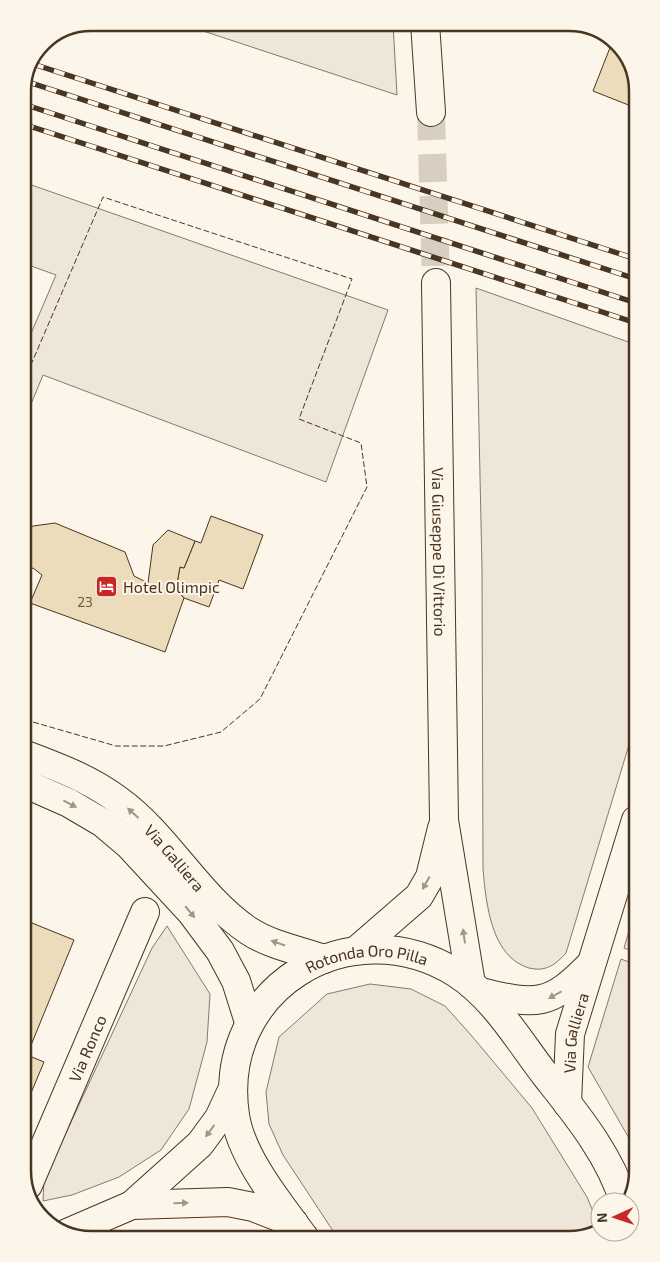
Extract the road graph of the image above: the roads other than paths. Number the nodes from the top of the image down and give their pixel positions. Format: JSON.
{"nodes":[{"id":1,"x":426,"y":31,"type":"edge"},
{"id":2,"x":431,"y":112,"type":"tunnel mouth"},
{"id":3,"x":436,"y":283,"type":"tunnel mouth"},
{"id":4,"x":31,"y":757,"type":"edge"},
{"id":5,"x":31,"y":786,"type":"edge"},
{"id":6,"x":444,"y":820,"type":"junction"},
{"id":7,"x":629,"y":843,"type":"edge"},
{"id":8,"x":145,"y":912,"type":"dead end"},
{"id":9,"x":358,"y":949,"type":"junction"},
{"id":10,"x":324,"y":959,"type":"junction"},
{"id":11,"x":592,"y":963,"type":"junction"},
{"id":12,"x":476,"y":988,"type":"junction"},
{"id":13,"x":249,"y":1022,"type":"junction"},
{"id":14,"x":233,"y":1088,"type":"junction"},
{"id":15,"x":567,"y":1103,"type":"junction"},
{"id":16,"x":31,"y":1177,"type":"edge"},
{"id":17,"x":621,"y":1192,"type":"edge"},
{"id":18,"x":132,"y":1205,"type":"junction"},
{"id":19,"x":76,"y":1229,"type":"edge"},
{"id":20,"x":299,"y":1230,"type":"edge"}],
"edges":[{"from":1,"to":2,"type":"street"},
{"from":3,"to":6,"type":"street","name":"Via Giuseppe Di Vittorio"},
{"from":10,"to":4,"type":"street","name":"Via Galliera","one_way":true},
{"from":5,"to":13,"type":"street","name":"Via Galliera","one_way":true},
{"from":6,"to":9,"type":"street","name":"Via Giuseppe Di Vittorio","one_way":true},
{"from":12,"to":6,"type":"street","name":"Via Giuseppe Di Vittorio","one_way":true},
{"from":7,"to":11,"type":"street","name":"Via Galliera"},
{"from":8,"to":16,"type":"street","name":"Via Ronco"},
{"from":9,"to":10,"type":"street","name":"Rotonda Oro Pilla"},
{"from":9,"to":12,"type":"street","name":"Rotonda Oro Pilla"},
{"from":10,"to":13,"type":"street","name":"Rotonda Oro Pilla"},
{"from":11,"to":12,"type":"street","name":"Via Galliera","one_way":true},
{"from":11,"to":15,"type":"street","name":"Via Galliera"},
{"from":12,"to":15,"type":"street","name":"Rotonda Oro Pilla"},
{"from":13,"to":14,"type":"street","name":"Rotonda Oro Pilla"},
{"from":14,"to":18,"type":"street","one_way":true},
{"from":14,"to":20,"type":"street","name":"Rotonda Oro Pilla"},
{"from":15,"to":17,"type":"street","name":"Rotonda Oro Pilla"},
{"from":18,"to":19,"type":"street"},
{"from":18,"to":20,"type":"street","one_way":true}]}
